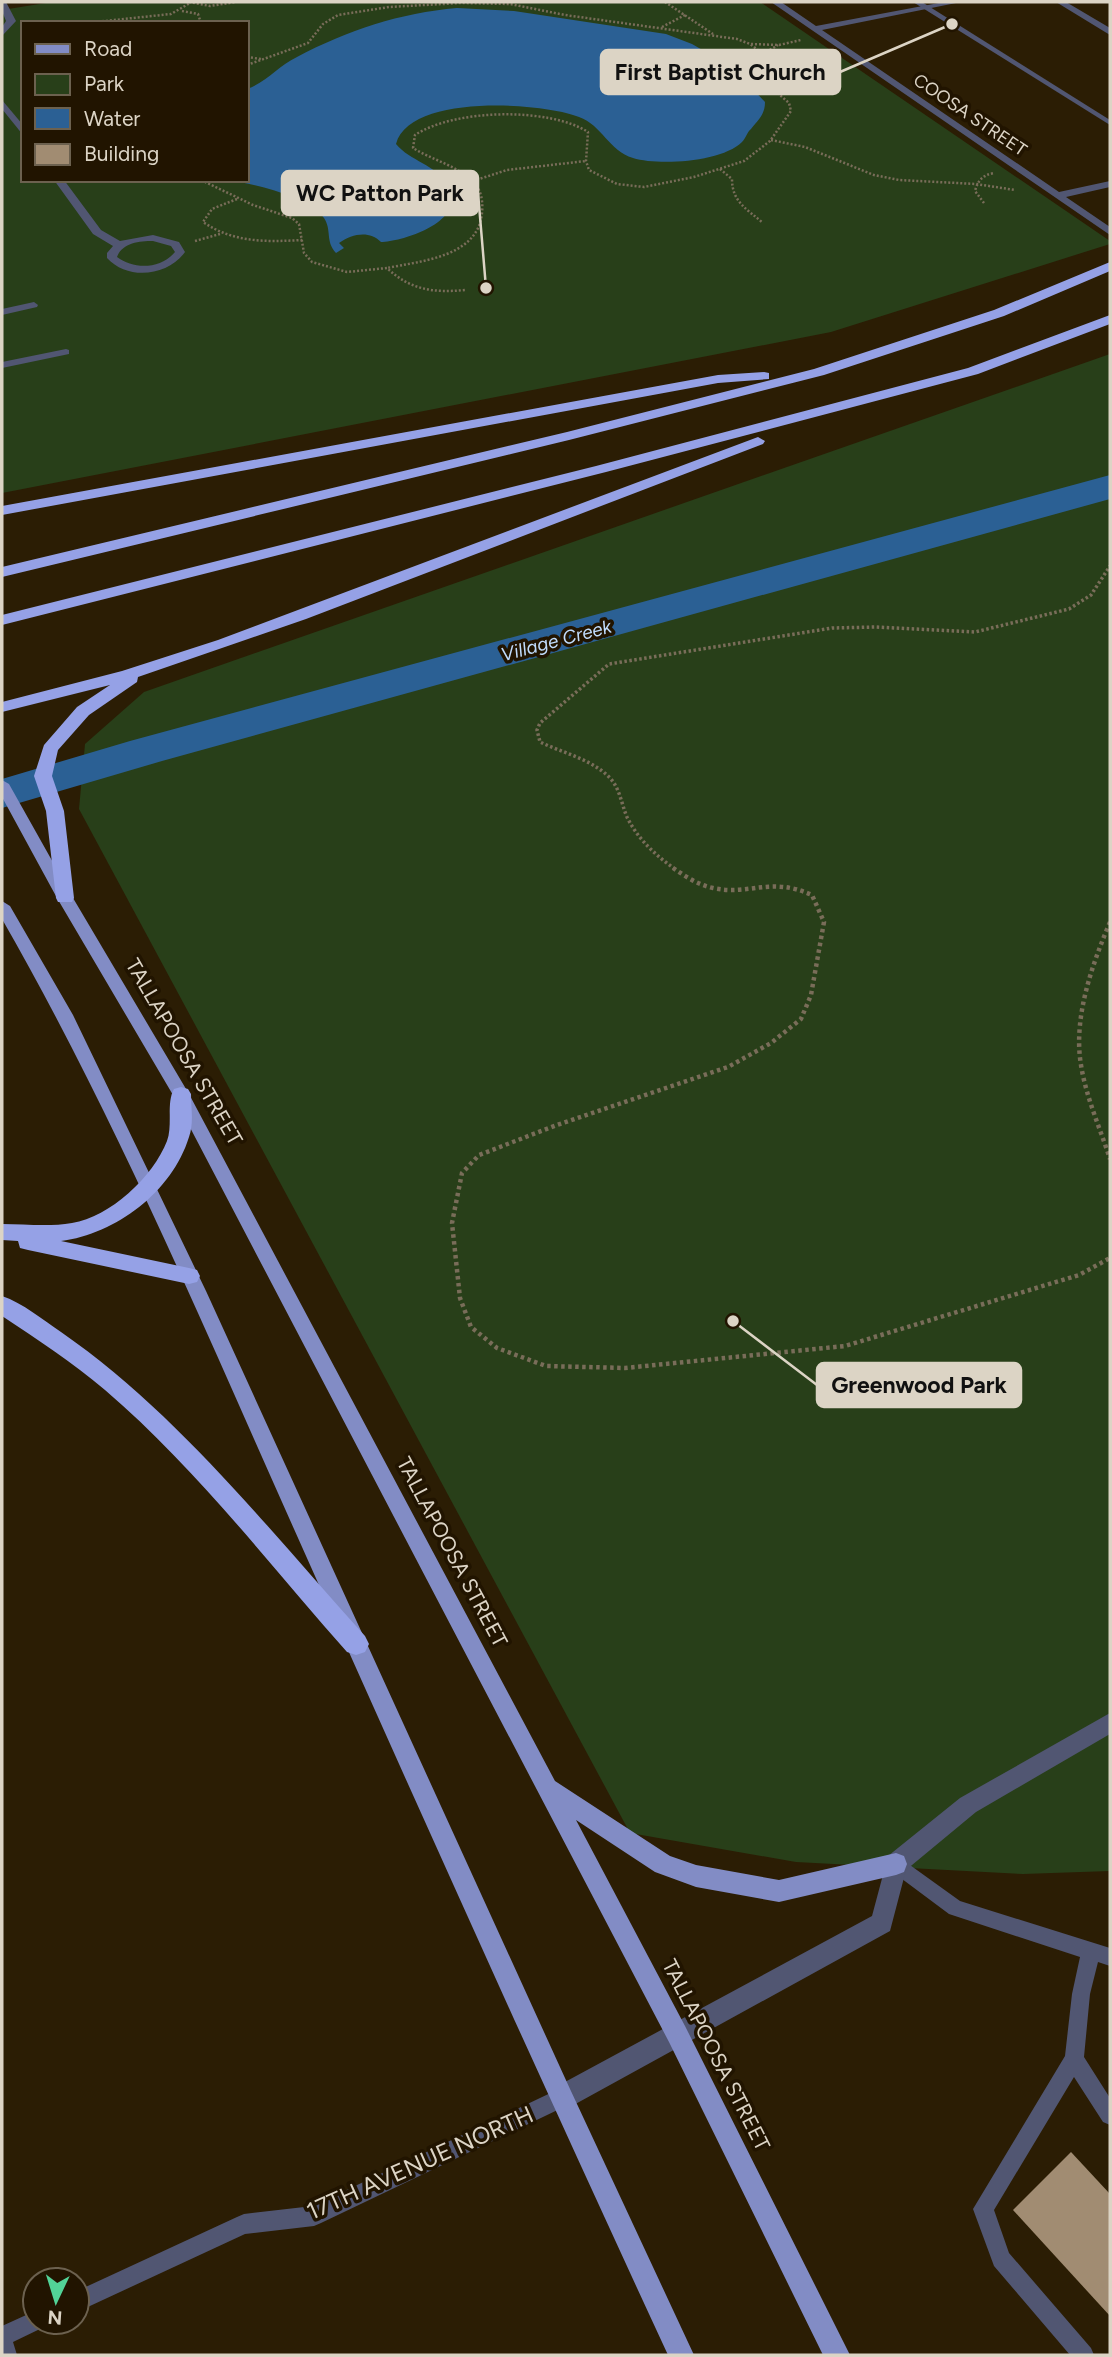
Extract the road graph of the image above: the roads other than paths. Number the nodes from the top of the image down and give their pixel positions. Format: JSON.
{"nodes":[{"id":1,"x":2,"y":2,"type":"edge"},
{"id":2,"x":775,"y":2,"type":"edge"},
{"id":3,"x":917,"y":2,"type":"edge"},
{"id":4,"x":957,"y":2,"type":"edge"},
{"id":5,"x":1060,"y":2,"type":"edge"},
{"id":6,"x":926,"y":8,"type":"junction"},
{"id":7,"x":1110,"y":32,"type":"edge"},
{"id":8,"x":2,"y":33,"type":"edge"},
{"id":9,"x":813,"y":34,"type":"junction"},
{"id":10,"x":2,"y":103,"type":"edge"},
{"id":11,"x":1110,"y":123,"type":"edge"},
{"id":12,"x":21,"y":129,"type":"edge"},
{"id":13,"x":60,"y":182,"type":"edge"},
{"id":14,"x":1110,"y":184,"type":"edge"},
{"id":15,"x":1057,"y":196,"type":"junction"},
{"id":16,"x":1110,"y":232,"type":"edge"},
{"id":17,"x":120,"y":245,"type":"junction"},
{"id":18,"x":1110,"y":266,"type":"edge"},
{"id":19,"x":34,"y":305,"type":"dead end"},
{"id":20,"x":2,"y":312,"type":"edge"},
{"id":21,"x":1110,"y":319,"type":"edge"},
{"id":22,"x":66,"y":352,"type":"dead end"},
{"id":23,"x":2,"y":365,"type":"edge"},
{"id":24,"x":819,"y":372,"type":"junction"},
{"id":25,"x":905,"y":389,"type":"junction"},
{"id":26,"x":2,"y":511,"type":"edge"},
{"id":27,"x":2,"y":572,"type":"edge"},
{"id":28,"x":5,"y":620,"type":"edge"},
{"id":29,"x":144,"y":669,"type":"junction"},
{"id":30,"x":2,"y":707,"type":"edge"},
{"id":31,"x":2,"y":784,"type":"edge"},
{"id":32,"x":65,"y":898,"type":"junction"},
{"id":33,"x":2,"y":905,"type":"edge"},
{"id":34,"x":181,"y":1094,"type":"junction"},
{"id":35,"x":146,"y":1185,"type":"junction"},
{"id":36,"x":2,"y":1234,"type":"edge"},
{"id":37,"x":189,"y":1276,"type":"junction"},
{"id":38,"x":2,"y":1305,"type":"edge"},
{"id":39,"x":356,"y":1644,"type":"junction"},
{"id":40,"x":1110,"y":1723,"type":"edge"},
{"id":41,"x":547,"y":1787,"type":"junction"},
{"id":42,"x":896,"y":1864,"type":"junction"},
{"id":43,"x":1091,"y":1951,"type":"junction"},
{"id":44,"x":1110,"y":1957,"type":"edge"},
{"id":45,"x":677,"y":2034,"type":"junction"},
{"id":46,"x":1074,"y":2059,"type":"junction"},
{"id":47,"x":561,"y":2098,"type":"junction"},
{"id":48,"x":1110,"y":2115,"type":"edge"},
{"id":49,"x":91,"y":2295,"type":"edge"},
{"id":50,"x":21,"y":2329,"type":"edge"},
{"id":51,"x":2,"y":2339,"type":"edge"},
{"id":52,"x":7,"y":2355,"type":"edge"},
{"id":53,"x":681,"y":2355,"type":"edge"},
{"id":54,"x":837,"y":2355,"type":"edge"},
{"id":55,"x":1084,"y":2355,"type":"edge"}],
"edges":[{"from":1,"to":8,"type":"street"},
{"from":2,"to":9,"type":"street","name":"COOSA STREET"},
{"from":3,"to":6,"type":"lane"},
{"from":4,"to":6,"type":"street"},
{"from":5,"to":7,"type":"street"},
{"from":6,"to":9,"type":"street"},
{"from":6,"to":11,"type":"lane"},
{"from":9,"to":15,"type":"street","name":"COOSA STREET"},
{"from":10,"to":12,"type":"street"},
{"from":13,"to":17,"type":"street"},
{"from":14,"to":15,"type":"street"},
{"from":15,"to":16,"type":"street","name":"COOSA STREET"},
{"from":17,"to":17,"type":"street"},
{"from":18,"to":24,"type":"highway"},
{"from":19,"to":20,"type":"lane"},
{"from":21,"to":25,"type":"highway"},
{"from":22,"to":23,"type":"lane"},
{"from":24,"to":26,"type":"highway"},
{"from":24,"to":27,"type":"highway"},
{"from":25,"to":28,"type":"highway"},
{"from":25,"to":29,"type":"highway"},
{"from":29,"to":30,"type":"highway"},
{"from":29,"to":32,"type":"highway"},
{"from":31,"to":32,"type":"main road","name":"TALLAPOOSA STREET"},
{"from":32,"to":34,"type":"main road","name":"TALLAPOOSA STREET"},
{"from":33,"to":35,"type":"main road"},
{"from":34,"to":35,"type":"highway"},
{"from":34,"to":41,"type":"main road","name":"TALLAPOOSA STREET"},
{"from":35,"to":36,"type":"highway"},
{"from":35,"to":37,"type":"main road"},
{"from":36,"to":37,"type":"highway"},
{"from":37,"to":39,"type":"main road"},
{"from":38,"to":39,"type":"highway"},
{"from":39,"to":47,"type":"main road"},
{"from":40,"to":42,"type":"street"},
{"from":41,"to":42,"type":"main road"},
{"from":41,"to":45,"type":"main road","name":"TALLAPOOSA STREET"},
{"from":42,"to":43,"type":"lane"},
{"from":42,"to":45,"type":"street","name":"17TH AVENUE NORTH"},
{"from":43,"to":44,"type":"lane"},
{"from":43,"to":46,"type":"lane"},
{"from":45,"to":47,"type":"street","name":"17TH AVENUE NORTH"},
{"from":45,"to":54,"type":"main road","name":"TALLAPOOSA STREET"},
{"from":46,"to":48,"type":"lane"},
{"from":46,"to":55,"type":"lane"},
{"from":47,"to":49,"type":"lane","name":"17TH AVENUE NORTH"},
{"from":47,"to":53,"type":"main road"},
{"from":50,"to":51,"type":"lane"},
{"from":51,"to":52,"type":"lane"}]}
